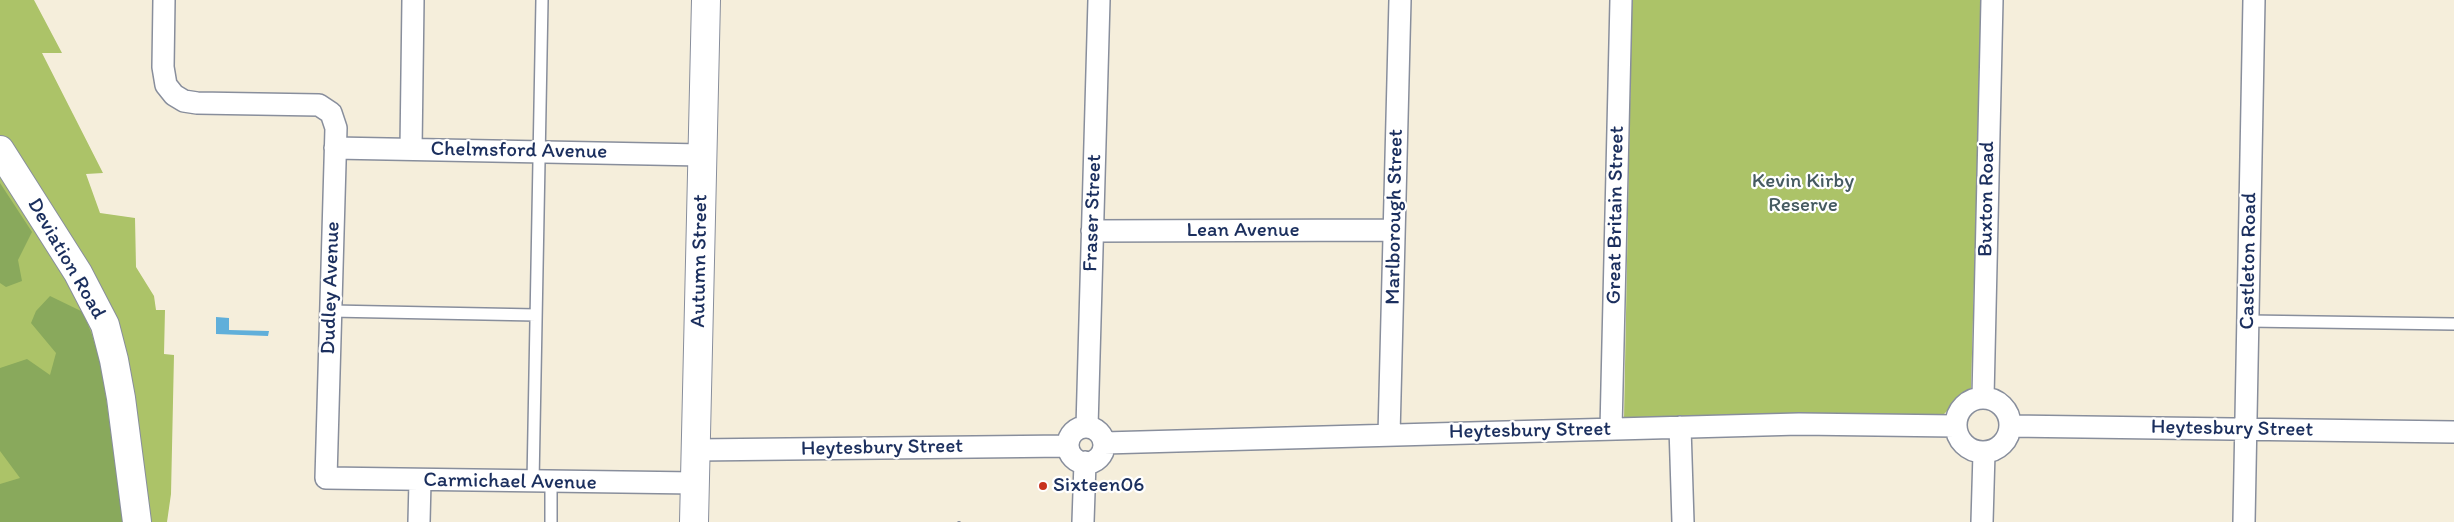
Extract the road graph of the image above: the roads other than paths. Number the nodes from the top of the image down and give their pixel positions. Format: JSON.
{"nodes":[{"id":1,"x":164,"y":0,"type":"edge"},
{"id":2,"x":413,"y":0,"type":"edge"},
{"id":3,"x":542,"y":0,"type":"edge"},
{"id":4,"x":706,"y":0,"type":"edge"},
{"id":5,"x":1099,"y":0,"type":"edge"},
{"id":6,"x":1400,"y":0,"type":"edge"},
{"id":7,"x":1621,"y":0,"type":"edge"},
{"id":8,"x":1992,"y":0,"type":"edge"},
{"id":9,"x":2254,"y":0,"type":"edge"},
{"id":10,"x":335,"y":148,"type":"junction"},
{"id":11,"x":411,"y":149,"type":"junction"},
{"id":12,"x":0,"y":150,"type":"edge"},
{"id":13,"x":540,"y":151,"type":"junction"},
{"id":14,"x":702,"y":155,"type":"junction"},
{"id":15,"x":1394,"y":230,"type":"junction"},
{"id":16,"x":1092,"y":231,"type":"junction"},
{"id":17,"x":331,"y":311,"type":"junction"},
{"id":18,"x":536,"y":315,"type":"junction"},
{"id":19,"x":2248,"y":321,"type":"junction"},
{"id":20,"x":2454,"y":324,"type":"edge"},
{"id":21,"x":1983,"y":397,"type":"junction"},
{"id":22,"x":1955,"y":426,"type":"junction"},
{"id":23,"x":2010,"y":426,"type":"junction"},
{"id":24,"x":1087,"y":427,"type":"junction"},
{"id":25,"x":1680,"y":427,"type":"junction"},
{"id":26,"x":1611,"y":429,"type":"junction"},
{"id":27,"x":2246,"y":429,"type":"junction"},
{"id":28,"x":2454,"y":432,"type":"edge"},
{"id":29,"x":1389,"y":435,"type":"junction"},
{"id":30,"x":1104,"y":443,"type":"junction"},
{"id":31,"x":1068,"y":446,"type":"junction"},
{"id":32,"x":696,"y":450,"type":"junction"},
{"id":33,"x":1984,"y":453,"type":"junction"},
{"id":34,"x":1085,"y":462,"type":"junction"},
{"id":35,"x":326,"y":478,"type":"joint"},
{"id":36,"x":420,"y":481,"type":"junction"},
{"id":37,"x":542,"y":482,"type":"junction"},
{"id":38,"x":695,"y":483,"type":"junction"},
{"id":39,"x":137,"y":522,"type":"edge"},
{"id":40,"x":419,"y":522,"type":"edge"},
{"id":41,"x":551,"y":522,"type":"edge"},
{"id":42,"x":694,"y":522,"type":"edge"},
{"id":43,"x":1083,"y":522,"type":"edge"},
{"id":44,"x":1683,"y":522,"type":"edge"},
{"id":45,"x":1982,"y":522,"type":"edge"},
{"id":46,"x":2244,"y":522,"type":"edge"}],
"edges":[{"from":1,"to":10,"type":"street","name":"Dudley Avenue"},
{"from":2,"to":11,"type":"street"},
{"from":3,"to":13,"type":"lane"},
{"from":4,"to":14,"type":"street","name":"Autumn Street"},
{"from":5,"to":16,"type":"street","name":"Fraser Street"},
{"from":6,"to":15,"type":"street","name":"Marlborough Street"},
{"from":7,"to":26,"type":"street","name":"Great Britain Street"},
{"from":8,"to":21,"type":"street","name":"Buxton Road"},
{"from":9,"to":19,"type":"street","name":"Castleton Road"},
{"from":10,"to":11,"type":"street","name":"Chelmsford Avenue"},
{"from":10,"to":17,"type":"street","name":"Dudley Avenue"},
{"from":11,"to":13,"type":"street","name":"Chelmsford Avenue"},
{"from":12,"to":39,"type":"street","name":"Deviation Road"},
{"from":13,"to":14,"type":"street","name":"Chelmsford Avenue"},
{"from":13,"to":18,"type":"lane"},
{"from":14,"to":32,"type":"street","name":"Autumn Street"},
{"from":15,"to":16,"type":"street","name":"Lean Avenue"},
{"from":15,"to":29,"type":"street","name":"Marlborough Street"},
{"from":16,"to":24,"type":"street","name":"Fraser Street"},
{"from":17,"to":18,"type":"lane"},
{"from":17,"to":35,"type":"street","name":"Dudley Avenue"},
{"from":18,"to":37,"type":"lane"},
{"from":19,"to":20,"type":"lane"},
{"from":19,"to":27,"type":"street","name":"Castleton Road"},
{"from":21,"to":22,"type":"street"},
{"from":21,"to":23,"type":"street"},
{"from":22,"to":25,"type":"street","name":"Heytesbury Street"},
{"from":22,"to":33,"type":"street"},
{"from":23,"to":27,"type":"street","name":"Heytesbury Street"},
{"from":23,"to":33,"type":"street"},
{"from":24,"to":30,"type":"street"},
{"from":24,"to":31,"type":"street"},
{"from":25,"to":26,"type":"street","name":"Heytesbury Street"},
{"from":25,"to":44,"type":"street"},
{"from":26,"to":29,"type":"street","name":"Heytesbury Street"},
{"from":27,"to":28,"type":"street","name":"Heytesbury Street"},
{"from":27,"to":46,"type":"street","name":"Castleton Road"},
{"from":29,"to":30,"type":"street","name":"Heytesbury Street"},
{"from":30,"to":34,"type":"street"},
{"from":31,"to":32,"type":"street","name":"Heytesbury Street"},
{"from":31,"to":34,"type":"street"},
{"from":32,"to":38,"type":"street","name":"Autumn Street"},
{"from":33,"to":45,"type":"street"},
{"from":34,"to":43,"type":"street"},
{"from":35,"to":36,"type":"street","name":"Carmichael Avenue"},
{"from":36,"to":37,"type":"street","name":"Carmichael Avenue"},
{"from":36,"to":40,"type":"street"},
{"from":37,"to":38,"type":"street","name":"Carmichael Avenue"},
{"from":37,"to":41,"type":"lane"},
{"from":38,"to":42,"type":"street","name":"Autumn Street"}]}
